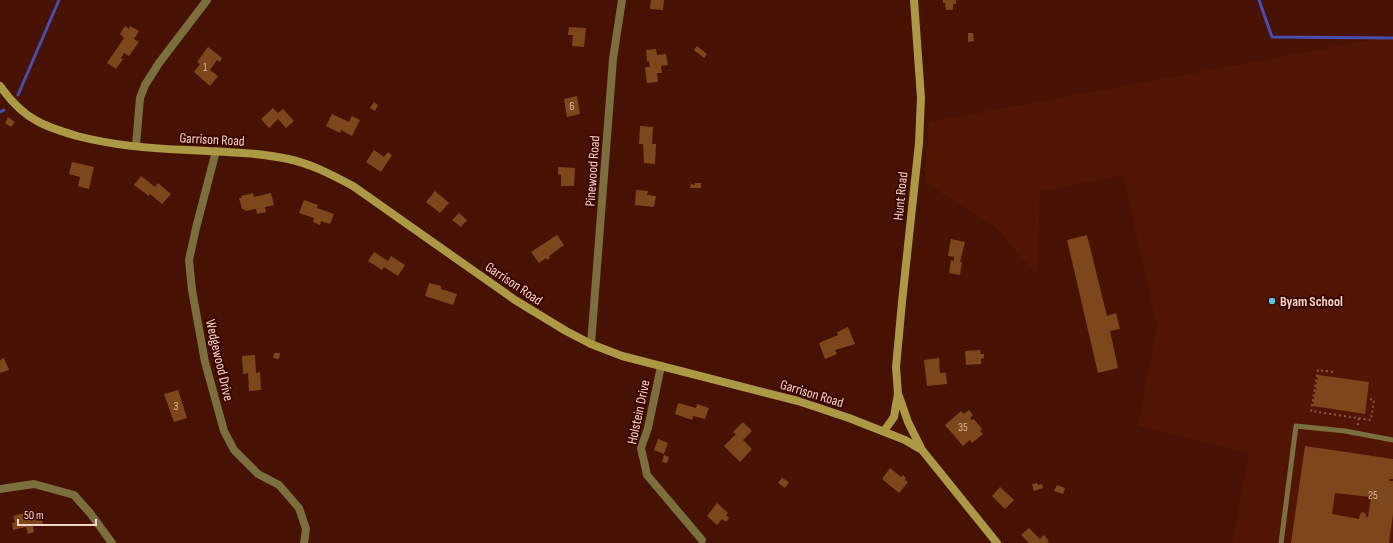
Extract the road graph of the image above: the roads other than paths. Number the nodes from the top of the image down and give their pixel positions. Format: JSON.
{"nodes":[{"id":1,"x":207,"y":0,"type":"edge"},
{"id":2,"x":622,"y":0,"type":"edge"},
{"id":3,"x":914,"y":0,"type":"edge"},
{"id":4,"x":0,"y":86,"type":"edge"},
{"id":5,"x":136,"y":146,"type":"junction"},
{"id":6,"x":216,"y":151,"type":"junction"},
{"id":7,"x":591,"y":344,"type":"junction"},
{"id":8,"x":661,"y":366,"type":"junction"},
{"id":9,"x":898,"y":394,"type":"junction"},
{"id":10,"x":884,"y":431,"type":"junction"},
{"id":11,"x":1393,"y":440,"type":"edge"},
{"id":12,"x":922,"y":450,"type":"junction"},
{"id":13,"x":0,"y":489,"type":"edge"},
{"id":14,"x":702,"y":540,"type":"dead end"},
{"id":15,"x":112,"y":543,"type":"edge"},
{"id":16,"x":304,"y":543,"type":"edge"},
{"id":17,"x":997,"y":543,"type":"edge"},
{"id":18,"x":1281,"y":543,"type":"edge"}],
"edges":[{"from":1,"to":5,"type":"street"},
{"from":2,"to":7,"type":"street","name":"Pinewood Road"},
{"from":3,"to":9,"type":"street","name":"Hunt Road"},
{"from":4,"to":5,"type":"street","name":"Garrison Road"},
{"from":5,"to":6,"type":"street","name":"Garrison Road"},
{"from":6,"to":7,"type":"street","name":"Garrison Road"},
{"from":6,"to":16,"type":"street","name":"Wedgewood Drive"},
{"from":7,"to":8,"type":"street","name":"Garrison Road"},
{"from":8,"to":10,"type":"street","name":"Garrison Road"},
{"from":8,"to":14,"type":"street","name":"Holstein Drive"},
{"from":9,"to":10,"type":"street","name":"Hunt Road"},
{"from":9,"to":12,"type":"street","name":"Hunt Road"},
{"from":10,"to":12,"type":"street","name":"Garrison Road"},
{"from":11,"to":18,"type":"lane"},
{"from":12,"to":17,"type":"street","name":"Garrison Road"},
{"from":13,"to":15,"type":"street"}]}
